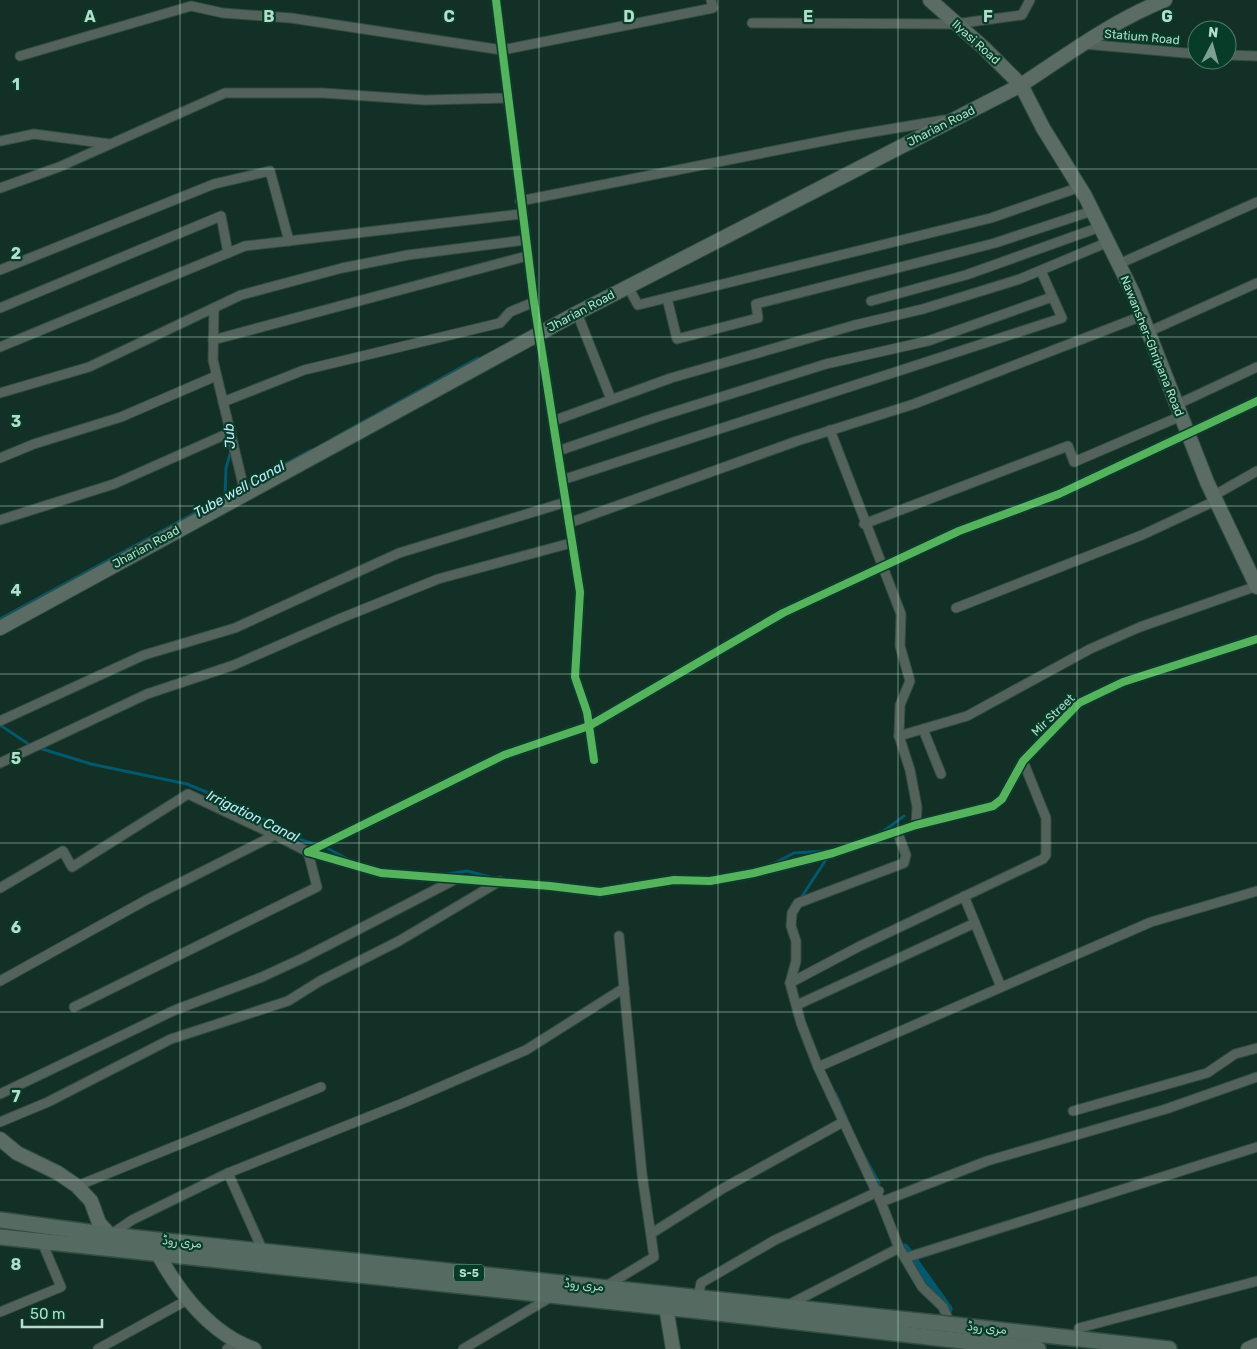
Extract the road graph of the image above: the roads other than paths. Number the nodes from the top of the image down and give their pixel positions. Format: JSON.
{"nodes":[{"id":1,"x":496,"y":0,"type":"edge"},
{"id":2,"x":711,"y":0,"type":"edge"},
{"id":3,"x":930,"y":0,"type":"edge"},
{"id":4,"x":1030,"y":0,"type":"edge"},
{"id":5,"x":1165,"y":0,"type":"edge"},
{"id":6,"x":752,"y":23,"type":"dead end"},
{"id":7,"x":955,"y":24,"type":"junction"},
{"id":8,"x":1084,"y":44,"type":"junction"},
{"id":9,"x":502,"y":50,"type":"junction"},
{"id":10,"x":1187,"y":53,"type":"edge"},
{"id":11,"x":1237,"y":55,"type":"edge"},
{"id":12,"x":20,"y":56,"type":"dead end"},
{"id":13,"x":1257,"y":56,"type":"edge"},
{"id":14,"x":1021,"y":85,"type":"junction"},
{"id":15,"x":507,"y":98,"type":"junction"},
{"id":16,"x":955,"y":119,"type":"junction"},
{"id":17,"x":0,"y":141,"type":"edge"},
{"id":18,"x":110,"y":144,"type":"junction"},
{"id":19,"x":1080,"y":187,"type":"junction"},
{"id":20,"x":0,"y":188,"type":"edge"},
{"id":21,"x":520,"y":201,"type":"junction"},
{"id":22,"x":1257,"y":202,"type":"edge"},
{"id":23,"x":1092,"y":211,"type":"junction"},
{"id":24,"x":522,"y":214,"type":"junction"},
{"id":25,"x":1100,"y":227,"type":"junction"},
{"id":26,"x":525,"y":240,"type":"junction"},
{"id":27,"x":289,"y":241,"type":"junction"},
{"id":28,"x":1108,"y":242,"type":"junction"},
{"id":29,"x":228,"y":253,"type":"junction"},
{"id":30,"x":527,"y":256,"type":"junction"},
{"id":31,"x":1119,"y":264,"type":"junction"},
{"id":32,"x":0,"y":270,"type":"edge"},
{"id":33,"x":1041,"y":271,"type":"junction"},
{"id":34,"x":1257,"y":283,"type":"edge"},
{"id":35,"x":628,"y":287,"type":"junction"},
{"id":36,"x":1052,"y":297,"type":"junction"},
{"id":37,"x":667,"y":298,"type":"junction"},
{"id":38,"x":871,"y":301,"type":"dead end"},
{"id":39,"x":534,"y":302,"type":"junction"},
{"id":40,"x":0,"y":308,"type":"edge"},
{"id":41,"x":214,"y":308,"type":"junction"},
{"id":42,"x":577,"y":313,"type":"junction"},
{"id":43,"x":1142,"y":316,"type":"junction"},
{"id":44,"x":1148,"y":332,"type":"junction"},
{"id":45,"x":539,"y":334,"type":"junction"},
{"id":46,"x":213,"y":340,"type":"junction"},
{"id":47,"x":0,"y":346,"type":"edge"},
{"id":48,"x":1257,"y":367,"type":"edge"},
{"id":49,"x":216,"y":376,"type":"junction"},
{"id":50,"x":0,"y":393,"type":"edge"},
{"id":51,"x":611,"y":399,"type":"junction"},
{"id":52,"x":223,"y":402,"type":"junction"},
{"id":53,"x":1257,"y":402,"type":"edge"},
{"id":54,"x":1178,"y":410,"type":"junction"},
{"id":55,"x":553,"y":421,"type":"junction"},
{"id":56,"x":830,"y":430,"type":"junction"},
{"id":57,"x":231,"y":432,"type":"junction"},
{"id":58,"x":1188,"y":435,"type":"junction"},
{"id":59,"x":558,"y":451,"type":"junction"},
{"id":60,"x":0,"y":458,"type":"edge"},
{"id":61,"x":1257,"y":471,"type":"edge"},
{"id":62,"x":562,"y":480,"type":"junction"},
{"id":63,"x":244,"y":493,"type":"junction"},
{"id":64,"x":1214,"y":498,"type":"junction"},
{"id":65,"x":566,"y":502,"type":"junction"},
{"id":66,"x":0,"y":520,"type":"edge"},
{"id":67,"x":569,"y":523,"type":"junction"},
{"id":68,"x":864,"y":524,"type":"junction"},
{"id":69,"x":571,"y":543,"type":"junction"},
{"id":70,"x":882,"y":568,"type":"junction"},
{"id":71,"x":1257,"y":586,"type":"edge"},
{"id":72,"x":956,"y":608,"type":"dead end"},
{"id":73,"x":0,"y":628,"type":"edge"},
{"id":74,"x":1257,"y":640,"type":"edge"},
{"id":75,"x":0,"y":721,"type":"edge"},
{"id":76,"x":589,"y":726,"type":"junction"},
{"id":77,"x":923,"y":729,"type":"junction"},
{"id":78,"x":899,"y":736,"type":"junction"},
{"id":79,"x":594,"y":760,"type":"dead end"},
{"id":80,"x":1023,"y":761,"type":"junction"},
{"id":81,"x":0,"y":763,"type":"edge"},
{"id":82,"x":941,"y":774,"type":"dead end"},
{"id":83,"x":916,"y":825,"type":"junction"},
{"id":84,"x":898,"y":831,"type":"junction"},
{"id":85,"x":275,"y":835,"type":"junction"},
{"id":86,"x":308,"y":852,"type":"junction"},
{"id":87,"x":458,"y":878,"type":"junction"},
{"id":88,"x":500,"y":881,"type":"junction"},
{"id":89,"x":0,"y":888,"type":"edge"},
{"id":90,"x":1257,"y":891,"type":"edge"},
{"id":91,"x":964,"y":896,"type":"junction"},
{"id":92,"x":975,"y":923,"type":"junction"},
{"id":93,"x":619,"y":936,"type":"dead end"},
{"id":94,"x":0,"y":981,"type":"edge"},
{"id":95,"x":790,"y":983,"type":"junction"},
{"id":96,"x":1001,"y":987,"type":"junction"},
{"id":97,"x":624,"y":988,"type":"junction"},
{"id":98,"x":797,"y":1005,"type":"junction"},
{"id":99,"x":74,"y":1007,"type":"dead end"},
{"id":100,"x":1257,"y":1048,"type":"edge"},
{"id":101,"x":818,"y":1068,"type":"junction"},
{"id":102,"x":1257,"y":1077,"type":"edge"},
{"id":103,"x":321,"y":1086,"type":"dead end"},
{"id":104,"x":0,"y":1094,"type":"edge"},
{"id":105,"x":1073,"y":1111,"type":"dead end"},
{"id":106,"x":0,"y":1122,"type":"edge"},
{"id":107,"x":843,"y":1122,"type":"junction"},
{"id":108,"x":0,"y":1139,"type":"edge"},
{"id":109,"x":1257,"y":1147,"type":"edge"},
{"id":110,"x":228,"y":1173,"type":"junction"},
{"id":111,"x":77,"y":1186,"type":"junction"},
{"id":112,"x":878,"y":1191,"type":"junction"},
{"id":113,"x":881,"y":1202,"type":"junction"},
{"id":114,"x":0,"y":1220,"type":"edge"},
{"id":115,"x":652,"y":1233,"type":"junction"},
{"id":116,"x":110,"y":1235,"type":"junction"},
{"id":117,"x":0,"y":1237,"type":"edge"},
{"id":118,"x":42,"y":1242,"type":"junction"},
{"id":119,"x":899,"y":1248,"type":"junction"},
{"id":120,"x":263,"y":1251,"type":"junction"},
{"id":121,"x":158,"y":1254,"type":"junction"},
{"id":122,"x":905,"y":1258,"type":"junction"},
{"id":123,"x":1257,"y":1281,"type":"edge"},
{"id":124,"x":604,"y":1287,"type":"junction"},
{"id":125,"x":541,"y":1291,"type":"junction"},
{"id":126,"x":698,"y":1298,"type":"junction"},
{"id":127,"x":189,"y":1299,"type":"junction"},
{"id":128,"x":666,"y":1307,"type":"junction"},
{"id":129,"x":776,"y":1311,"type":"junction"},
{"id":130,"x":0,"y":1312,"type":"edge"},
{"id":131,"x":1078,"y":1338,"type":"junction"},
{"id":132,"x":969,"y":1339,"type":"edge"},
{"id":133,"x":1257,"y":1345,"type":"edge"},
{"id":134,"x":231,"y":1346,"type":"edge"},
{"id":135,"x":98,"y":1349,"type":"edge"},
{"id":136,"x":254,"y":1349,"type":"edge"},
{"id":137,"x":463,"y":1349,"type":"edge"},
{"id":138,"x":674,"y":1349,"type":"edge"},
{"id":139,"x":1038,"y":1349,"type":"edge"},
{"id":140,"x":1169,"y":1349,"type":"edge"},
{"id":141,"x":1248,"y":1349,"type":"edge"}],
"edges":[{"from":1,"to":9,"type":"street"},
{"from":2,"to":9,"type":"street"},
{"from":3,"to":7,"type":"main road","name":"Ilyasi Road"},
{"from":4,"to":7,"type":"street"},
{"from":5,"to":8,"type":"main road","name":"Jharian Road"},
{"from":6,"to":7,"type":"street"},
{"from":7,"to":14,"type":"main road","name":"Ilyasi Road"},
{"from":8,"to":10,"type":"street","name":"Statium Road"},
{"from":8,"to":14,"type":"main road","name":"Jharian Road"},
{"from":9,"to":12,"type":"street"},
{"from":9,"to":15,"type":"street"},
{"from":11,"to":13,"type":"street"},
{"from":14,"to":16,"type":"main road","name":"Jharian Road"},
{"from":14,"to":19,"type":"main road","name":"Nawansher-Ghripana Road"},
{"from":15,"to":18,"type":"street"},
{"from":15,"to":21,"type":"street"},
{"from":16,"to":21,"type":"street"},
{"from":16,"to":35,"type":"main road","name":"Jharian Road"},
{"from":17,"to":18,"type":"street"},
{"from":18,"to":20,"type":"street"},
{"from":19,"to":23,"type":"main road","name":"Nawansher-Ghripana Road"},
{"from":19,"to":37,"type":"street"},
{"from":21,"to":24,"type":"street"},
{"from":22,"to":31,"type":"street"},
{"from":23,"to":25,"type":"main road","name":"Nawansher-Ghripana Road"},
{"from":23,"to":37,"type":"street"},
{"from":24,"to":26,"type":"street"},
{"from":24,"to":27,"type":"street"},
{"from":25,"to":28,"type":"main road","name":"Nawansher-Ghripana Road"},
{"from":25,"to":38,"type":"street"},
{"from":26,"to":30,"type":"street"},
{"from":26,"to":41,"type":"street"},
{"from":27,"to":29,"type":"street"},
{"from":27,"to":32,"type":"street"},
{"from":28,"to":31,"type":"main road","name":"Nawansher-Ghripana Road"},
{"from":28,"to":33,"type":"street"},
{"from":29,"to":40,"type":"street"},
{"from":29,"to":47,"type":"street"},
{"from":30,"to":39,"type":"street"},
{"from":30,"to":46,"type":"street"},
{"from":31,"to":43,"type":"main road","name":"Nawansher-Ghripana Road"},
{"from":33,"to":36,"type":"street"},
{"from":33,"to":51,"type":"street"},
{"from":34,"to":44,"type":"street"},
{"from":35,"to":37,"type":"street"},
{"from":35,"to":42,"type":"main road","name":"Jharian Road"},
{"from":36,"to":59,"type":"street"},
{"from":36,"to":62,"type":"street"},
{"from":39,"to":45,"type":"street"},
{"from":39,"to":52,"type":"street"},
{"from":41,"to":46,"type":"street"},
{"from":41,"to":50,"type":"street"},
{"from":42,"to":45,"type":"main road","name":"Jharian Road"},
{"from":42,"to":51,"type":"street"},
{"from":43,"to":44,"type":"main road","name":"Nawansher-Ghripana Road"},
{"from":43,"to":56,"type":"street"},
{"from":44,"to":54,"type":"main road","name":"Nawansher-Ghripana Road"},
{"from":45,"to":55,"type":"street"},
{"from":45,"to":63,"type":"main road","name":"Jharian Road"},
{"from":46,"to":49,"type":"street"},
{"from":48,"to":54,"type":"street"},
{"from":49,"to":52,"type":"street"},
{"from":49,"to":60,"type":"street"},
{"from":51,"to":55,"type":"street"},
{"from":52,"to":57,"type":"street"},
{"from":53,"to":58,"type":"street"},
{"from":54,"to":58,"type":"main road","name":"Nawansher-Ghripana Road"},
{"from":54,"to":68,"type":"street"},
{"from":55,"to":59,"type":"street"},
{"from":56,"to":67,"type":"street"},
{"from":56,"to":68,"type":"street"},
{"from":57,"to":63,"type":"street"},
{"from":57,"to":66,"type":"street"},
{"from":58,"to":64,"type":"main road","name":"Nawansher-Ghripana Road"},
{"from":58,"to":70,"type":"street"},
{"from":59,"to":62,"type":"street"},
{"from":61,"to":64,"type":"street"},
{"from":62,"to":65,"type":"street"},
{"from":63,"to":73,"type":"main road","name":"Jharian Road"},
{"from":64,"to":71,"type":"main road","name":"Nawansher-Ghripana Road"},
{"from":64,"to":72,"type":"street"},
{"from":65,"to":67,"type":"street"},
{"from":65,"to":75,"type":"street"},
{"from":67,"to":69,"type":"street"},
{"from":68,"to":70,"type":"street"},
{"from":69,"to":76,"type":"street"},
{"from":69,"to":81,"type":"street"},
{"from":70,"to":76,"type":"street"},
{"from":70,"to":78,"type":"street"},
{"from":71,"to":77,"type":"street"},
{"from":74,"to":80,"type":"street","name":"Mir Street"},
{"from":76,"to":79,"type":"street"},
{"from":76,"to":86,"type":"street"},
{"from":77,"to":78,"type":"street"},
{"from":77,"to":82,"type":"street"},
{"from":78,"to":83,"type":"street"},
{"from":80,"to":83,"type":"street","name":"Mir Street"},
{"from":80,"to":91,"type":"street"},
{"from":83,"to":84,"type":"street","name":"Mir Street"},
{"from":84,"to":88,"type":"street","name":"Mir Street"},
{"from":84,"to":95,"type":"street"},
{"from":85,"to":86,"type":"street","name":"Mir Street"},
{"from":85,"to":89,"type":"street","name":"Mir Street"},
{"from":85,"to":94,"type":"street"},
{"from":86,"to":87,"type":"street","name":"Mir Street"},
{"from":86,"to":99,"type":"street"},
{"from":87,"to":88,"type":"street","name":"Mir Street"},
{"from":87,"to":104,"type":"street"},
{"from":88,"to":106,"type":"street"},
{"from":90,"to":96,"type":"street"},
{"from":91,"to":92,"type":"street"},
{"from":91,"to":95,"type":"street"},
{"from":92,"to":96,"type":"street"},
{"from":92,"to":98,"type":"street"},
{"from":93,"to":97,"type":"street"},
{"from":95,"to":98,"type":"street"},
{"from":96,"to":101,"type":"street"},
{"from":97,"to":110,"type":"street"},
{"from":97,"to":115,"type":"street"},
{"from":98,"to":101,"type":"street"},
{"from":100,"to":105,"type":"street"},
{"from":101,"to":107,"type":"street"},
{"from":102,"to":113,"type":"street"},
{"from":103,"to":111,"type":"street"},
{"from":107,"to":112,"type":"street"},
{"from":107,"to":115,"type":"street"},
{"from":108,"to":111,"type":"main road"},
{"from":109,"to":122,"type":"street"},
{"from":110,"to":116,"type":"street"},
{"from":110,"to":120,"type":"street"},
{"from":111,"to":116,"type":"main road"},
{"from":112,"to":113,"type":"street"},
{"from":112,"to":126,"type":"street"},
{"from":113,"to":119,"type":"street"},
{"from":114,"to":116,"type":"main road","name":"مری روڈ","number":"S-5"},
{"from":115,"to":124,"type":"street"},
{"from":116,"to":120,"type":"main road","name":"مری روڈ","number":"S-5"},
{"from":117,"to":118,"type":"main road","name":"مری روڈ","number":"S-5"},
{"from":118,"to":121,"type":"main road","name":"مری روڈ","number":"S-5"},
{"from":118,"to":130,"type":"street"},
{"from":119,"to":122,"type":"street"},
{"from":119,"to":129,"type":"street"},
{"from":120,"to":125,"type":"main road","name":"مری روڈ","number":"S-5"},
{"from":121,"to":125,"type":"main road","name":"مری روڈ","number":"S-5"},
{"from":121,"to":127,"type":"main road"},
{"from":122,"to":132,"type":"street"},
{"from":123,"to":131,"type":"street"},
{"from":124,"to":125,"type":"main road","name":"مری روڈ","number":"S-5"},
{"from":124,"to":126,"type":"main road","name":"مری روڈ","number":"S-5"},
{"from":125,"to":128,"type":"main road","name":"مری روڈ","number":"S-5"},
{"from":125,"to":137,"type":"street"},
{"from":126,"to":129,"type":"main road","name":"مری روڈ","number":"S-5"},
{"from":127,"to":134,"type":"main road"},
{"from":127,"to":135,"type":"street"},
{"from":128,"to":129,"type":"main road","name":"مری روڈ","number":"S-5"},
{"from":128,"to":138,"type":"main road"},
{"from":129,"to":132,"type":"main road","name":"مری روڈ","number":"S-5","bridge":true},
{"from":131,"to":132,"type":"main road","name":"مری روڈ","number":"S-5"},
{"from":131,"to":140,"type":"main road","name":"مری روڈ","number":"S-5"},
{"from":132,"to":139,"type":"main road","name":"مری روڈ","number":"S-5"},
{"from":133,"to":141,"type":"main road"},
{"from":134,"to":136,"type":"main road"}]}
